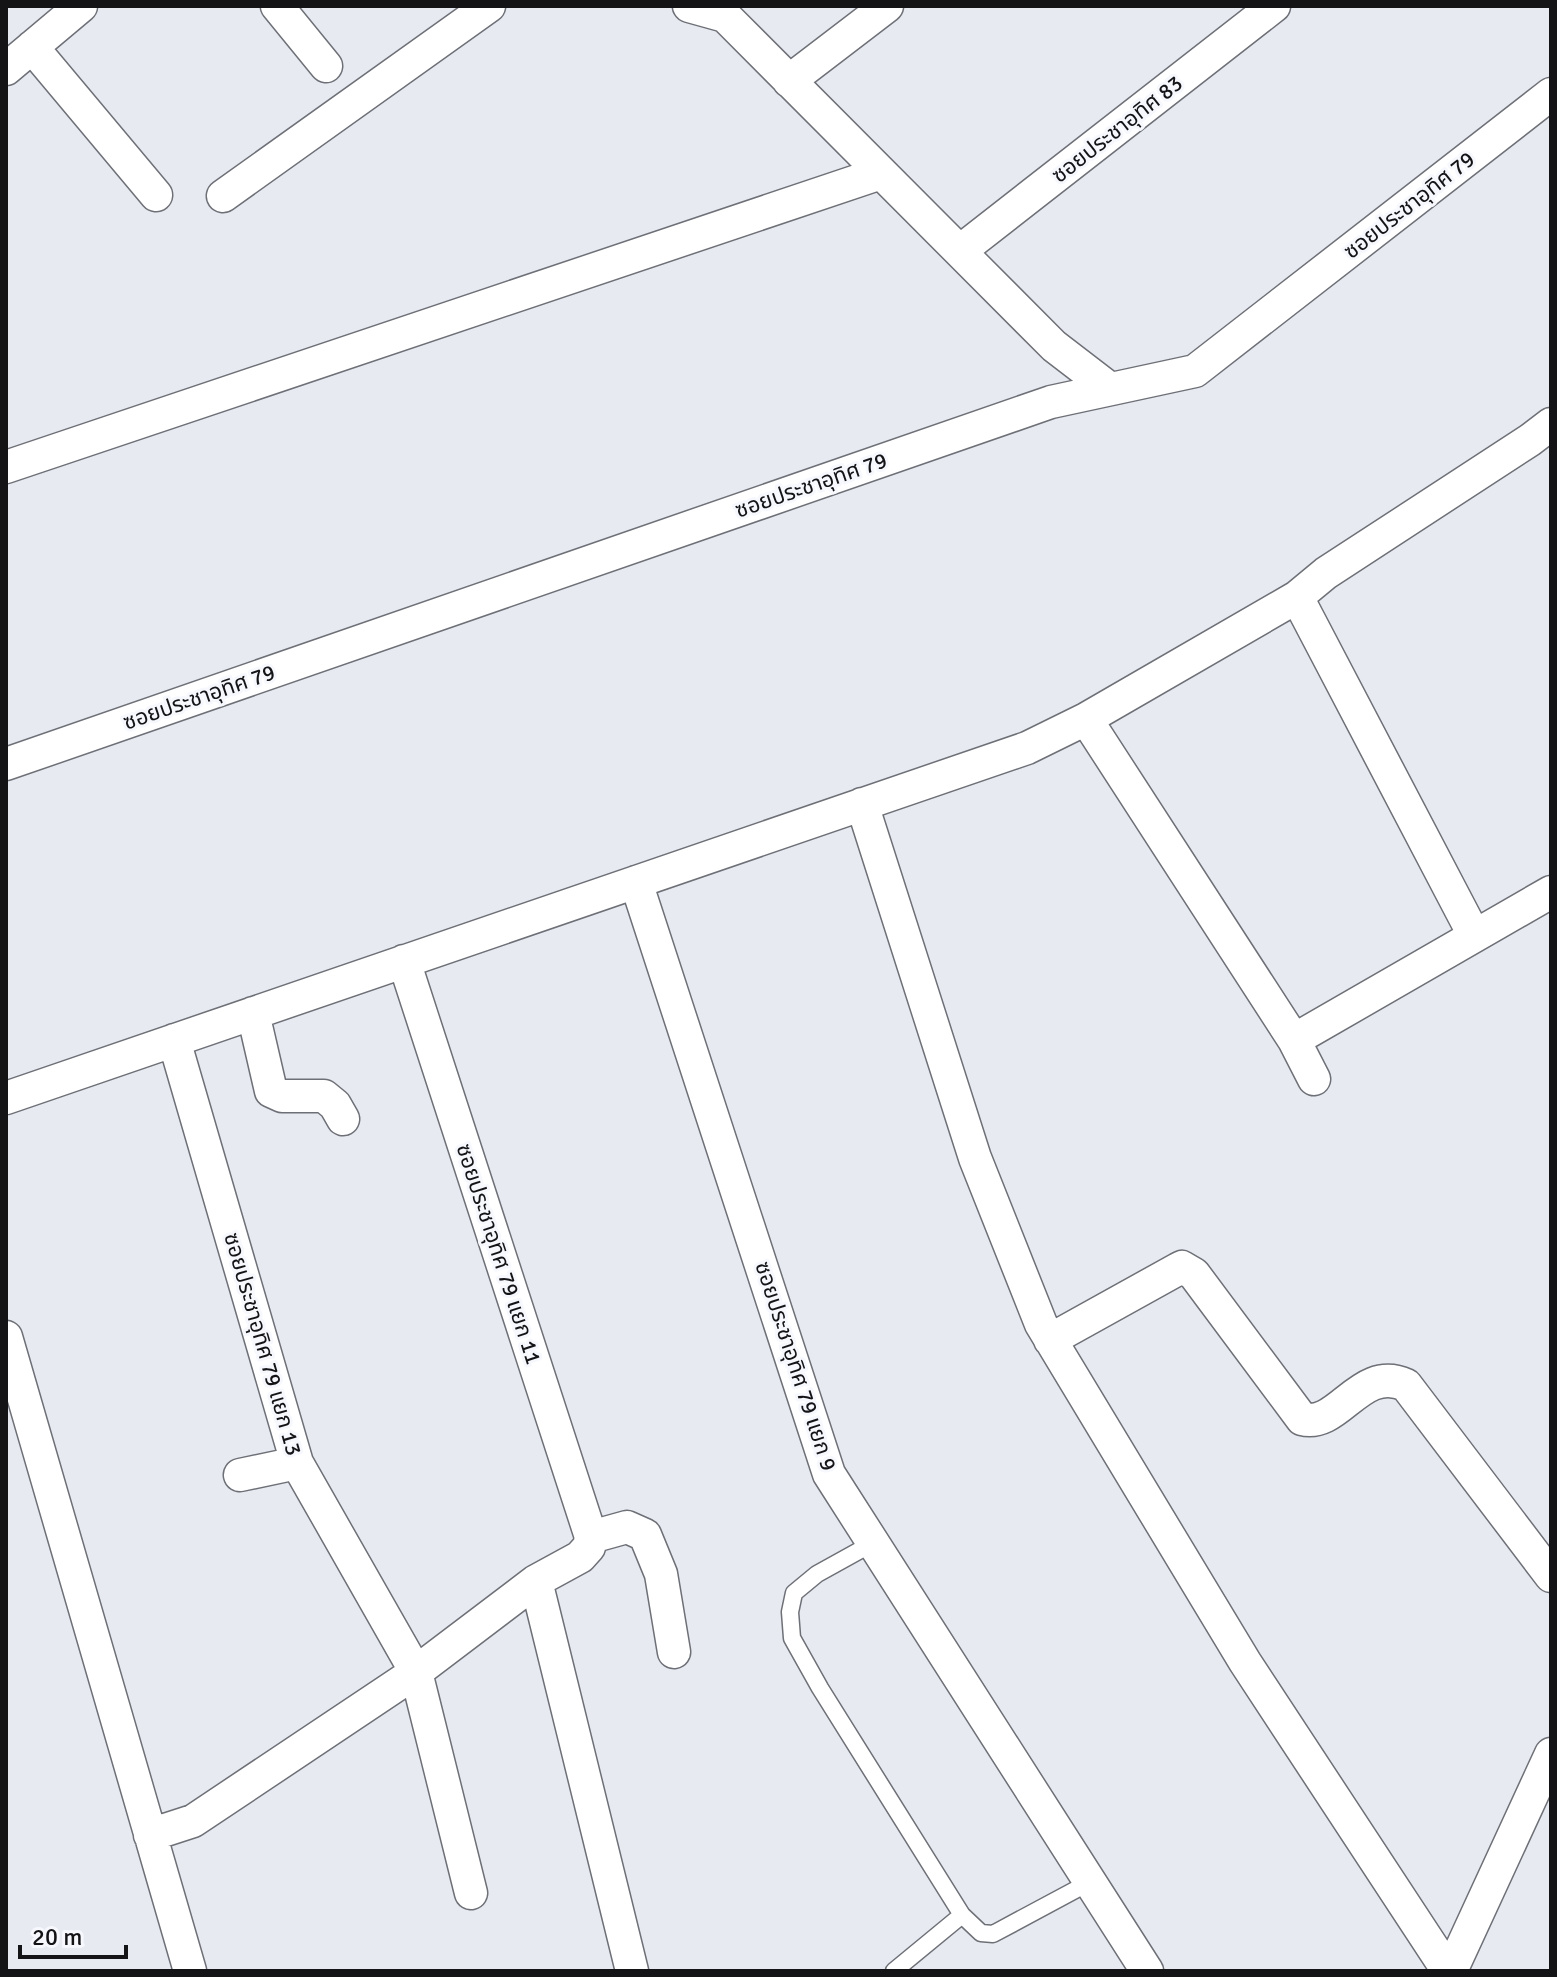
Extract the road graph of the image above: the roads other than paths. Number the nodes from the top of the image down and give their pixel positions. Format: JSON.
{"nodes":[{"id":1,"x":81,"y":6,"type":"edge"},
{"id":2,"x":277,"y":6,"type":"edge"},
{"id":3,"x":489,"y":6,"type":"edge"},
{"id":4,"x":689,"y":6,"type":"edge"},
{"id":5,"x":887,"y":6,"type":"edge"},
{"id":6,"x":1274,"y":6,"type":"edge"},
{"id":7,"x":32,"y":47,"type":"junction"},
{"id":8,"x":326,"y":66,"type":"dead end"},
{"id":9,"x":6,"y":69,"type":"edge"},
{"id":10,"x":789,"y":81,"type":"junction"},
{"id":11,"x":1551,"y":94,"type":"edge"},
{"id":12,"x":881,"y":173,"type":"junction"},
{"id":13,"x":156,"y":195,"type":"dead end"},
{"id":14,"x":223,"y":196,"type":"dead end"},
{"id":15,"x":960,"y":251,"type":"junction"},
{"id":16,"x":1110,"y":389,"type":"junction"},
{"id":17,"x":1544,"y":442,"type":"edge"},
{"id":18,"x":6,"y":467,"type":"edge"},
{"id":19,"x":1297,"y":597,"type":"junction"},
{"id":20,"x":1086,"y":719,"type":"junction"},
{"id":21,"x":6,"y":764,"type":"edge"},
{"id":22,"x":862,"y":804,"type":"junction"},
{"id":23,"x":636,"y":882,"type":"junction"},
{"id":24,"x":1551,"y":892,"type":"edge"},
{"id":25,"x":1474,"y":935,"type":"junction"},
{"id":26,"x":404,"y":961,"type":"junction"},
{"id":27,"x":253,"y":1013,"type":"junction"},
{"id":28,"x":174,"y":1040,"type":"junction"},
{"id":29,"x":1294,"y":1040,"type":"junction"},
{"id":30,"x":1314,"y":1079,"type":"dead end"},
{"id":31,"x":6,"y":1098,"type":"edge"},
{"id":32,"x":343,"y":1119,"type":"dead end"},
{"id":33,"x":6,"y":1337,"type":"edge"},
{"id":34,"x":1050,"y":1340,"type":"junction"},
{"id":35,"x":297,"y":1463,"type":"junction"},
{"id":36,"x":240,"y":1475,"type":"dead end"},
{"id":37,"x":590,"y":1542,"type":"junction"},
{"id":38,"x":873,"y":1543,"type":"junction"},
{"id":39,"x":1551,"y":1576,"type":"edge"},
{"id":40,"x":536,"y":1581,"type":"junction"},
{"id":41,"x":674,"y":1652,"type":"dead end"},
{"id":42,"x":416,"y":1672,"type":"junction"},
{"id":43,"x":1551,"y":1754,"type":"edge"},
{"id":44,"x":150,"y":1835,"type":"junction"},
{"id":45,"x":1090,"y":1882,"type":"junction"},
{"id":46,"x":471,"y":1893,"type":"dead end"},
{"id":47,"x":962,"y":1915,"type":"junction"},
{"id":48,"x":190,"y":1971,"type":"edge"},
{"id":49,"x":632,"y":1971,"type":"edge"},
{"id":50,"x":894,"y":1971,"type":"edge"},
{"id":51,"x":1147,"y":1971,"type":"edge"},
{"id":52,"x":1450,"y":1971,"type":"edge"}],
"edges":[{"from":1,"to":7,"type":"street"},
{"from":2,"to":8,"type":"street"},
{"from":3,"to":14,"type":"street"},
{"from":4,"to":10,"type":"street"},
{"from":5,"to":10,"type":"street"},
{"from":6,"to":15,"type":"street","name":"ซอยประชาอุทิศ 83"},
{"from":7,"to":9,"type":"street"},
{"from":7,"to":13,"type":"street"},
{"from":10,"to":12,"type":"street"},
{"from":11,"to":16,"type":"street","name":"ซอยประชาอุทิศ 79"},
{"from":12,"to":15,"type":"street"},
{"from":12,"to":18,"type":"street"},
{"from":15,"to":16,"type":"street"},
{"from":16,"to":21,"type":"street","name":"ซอยประชาอุทิศ 79"},
{"from":17,"to":19,"type":"street"},
{"from":19,"to":20,"type":"street"},
{"from":19,"to":25,"type":"street"},
{"from":20,"to":22,"type":"street"},
{"from":20,"to":29,"type":"street"},
{"from":22,"to":23,"type":"street"},
{"from":22,"to":34,"type":"street"},
{"from":23,"to":26,"type":"street"},
{"from":23,"to":38,"type":"street","name":"ซอยประชาอุทิศ 79 แยก 9"},
{"from":24,"to":25,"type":"street"},
{"from":25,"to":29,"type":"street"},
{"from":26,"to":27,"type":"street"},
{"from":26,"to":37,"type":"street","name":"ซอยประชาอุทิศ 79 แยก 11"},
{"from":27,"to":28,"type":"street"},
{"from":27,"to":32,"type":"street"},
{"from":28,"to":31,"type":"street"},
{"from":28,"to":35,"type":"street","name":"ซอยประชาอุทิศ 79 แยก 13"},
{"from":29,"to":30,"type":"street"},
{"from":33,"to":44,"type":"street"},
{"from":34,"to":39,"type":"street"},
{"from":34,"to":52,"type":"street"},
{"from":35,"to":36,"type":"street"},
{"from":35,"to":42,"type":"street","name":"ซอยประชาอุทิศ 79 แยก 13"},
{"from":37,"to":40,"type":"street"},
{"from":37,"to":41,"type":"street"},
{"from":38,"to":45,"type":"street","name":"ซอยประชาอุทิศ 79 แยก 9"},
{"from":38,"to":47,"type":"lane"},
{"from":40,"to":42,"type":"street"},
{"from":40,"to":49,"type":"street"},
{"from":42,"to":44,"type":"street"},
{"from":42,"to":46,"type":"street","name":"ซอยประชาอุทิศ 79 แยก 13"},
{"from":43,"to":52,"type":"street"},
{"from":44,"to":48,"type":"street"},
{"from":45,"to":47,"type":"lane"},
{"from":45,"to":51,"type":"street","name":"ซอยประชาอุทิศ 79 แยก 9"},
{"from":47,"to":50,"type":"lane"}]}
